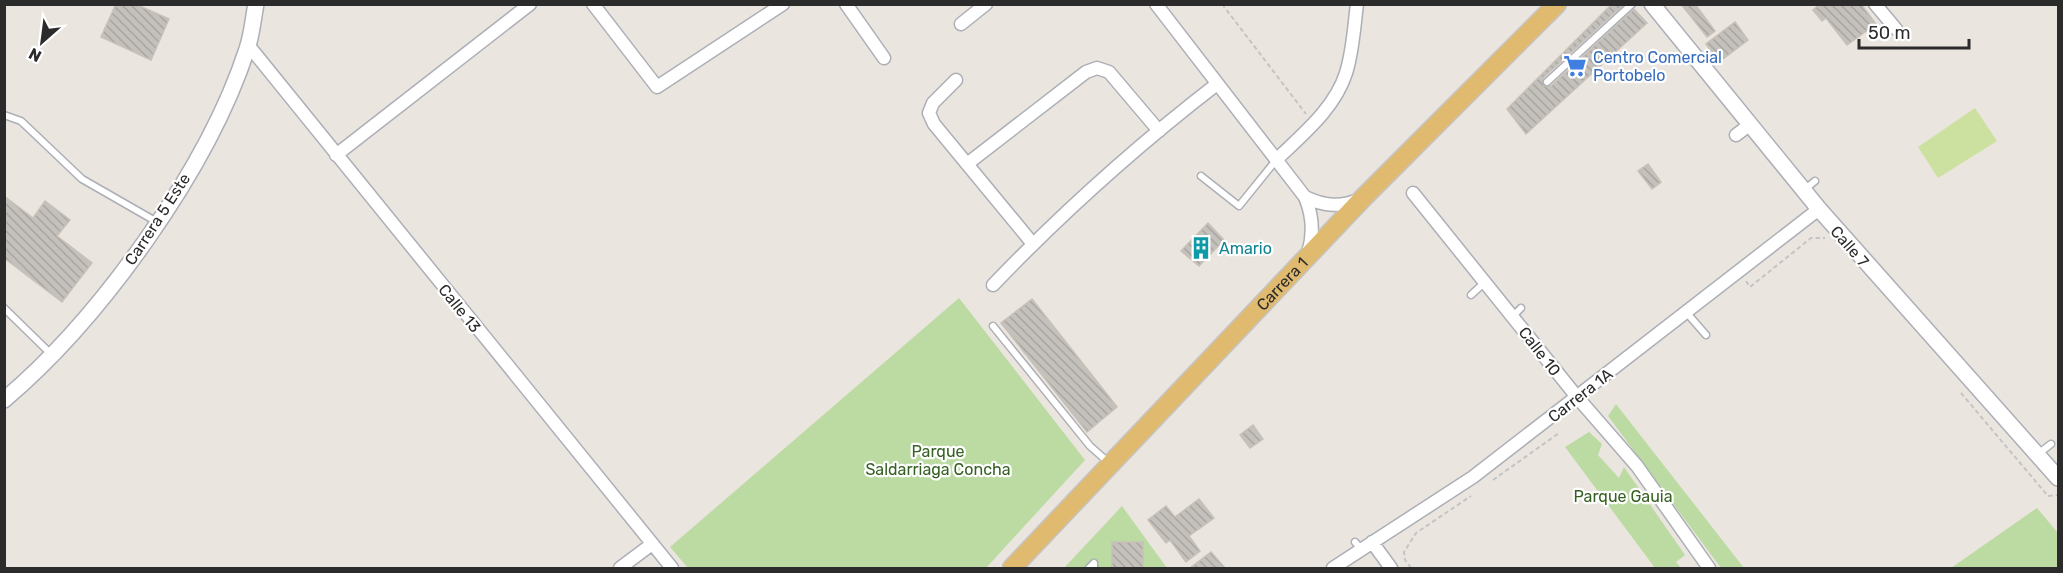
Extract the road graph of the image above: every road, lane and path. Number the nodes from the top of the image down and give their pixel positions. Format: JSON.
{"nodes":[{"id":1,"x":256,"y":4,"type":"edge"},
{"id":2,"x":530,"y":4,"type":"edge"},
{"id":3,"x":593,"y":4,"type":"edge"},
{"id":4,"x":783,"y":4,"type":"edge"},
{"id":5,"x":846,"y":4,"type":"edge"},
{"id":6,"x":986,"y":4,"type":"edge"},
{"id":7,"x":1156,"y":4,"type":"edge"},
{"id":8,"x":1222,"y":4,"type":"edge"},
{"id":9,"x":1357,"y":4,"type":"edge"},
{"id":10,"x":1557,"y":4,"type":"edge"},
{"id":11,"x":1632,"y":4,"type":"edge"},
{"id":12,"x":1652,"y":4,"type":"edge"},
{"id":13,"x":1875,"y":4,"type":"edge"},
{"id":14,"x":961,"y":24,"type":"dead end"},
{"id":15,"x":1899,"y":29,"type":"dead end"},
{"id":16,"x":249,"y":46,"type":"junction"},
{"id":17,"x":884,"y":58,"type":"dead end"},
{"id":18,"x":956,"y":80,"type":"dead end"},
{"id":19,"x":1547,"y":82,"type":"dead end"},
{"id":20,"x":1217,"y":84,"type":"junction"},
{"id":21,"x":4,"y":115,"type":"edge"},
{"id":22,"x":1313,"y":123,"type":"junction"},
{"id":23,"x":1159,"y":131,"type":"junction"},
{"id":24,"x":336,"y":155,"type":"junction"},
{"id":25,"x":1277,"y":159,"type":"junction"},
{"id":26,"x":967,"y":164,"type":"junction"},
{"id":27,"x":1201,"y":176,"type":"dead end"},
{"id":28,"x":1413,"y":193,"type":"dead end"},
{"id":29,"x":1305,"y":197,"type":"junction"},
{"id":30,"x":1364,"y":197,"type":"junction"},
{"id":31,"x":1819,"y":209,"type":"junction"},
{"id":32,"x":157,"y":222,"type":"junction"},
{"id":33,"x":1828,"y":239,"type":"dead end"},
{"id":34,"x":1033,"y":244,"type":"junction"},
{"id":35,"x":1306,"y":257,"type":"junction"},
{"id":36,"x":1739,"y":271,"type":"junction"},
{"id":37,"x":1485,"y":282,"type":"junction"},
{"id":38,"x":993,"y":285,"type":"dead end"},
{"id":39,"x":1471,"y":295,"type":"dead end"},
{"id":40,"x":4,"y":308,"type":"edge"},
{"id":41,"x":1686,"y":312,"type":"junction"},
{"id":42,"x":993,"y":326,"type":"dead end"},
{"id":43,"x":1707,"y":335,"type":"dead end"},
{"id":44,"x":53,"y":356,"type":"junction"},
{"id":45,"x":1956,"y":387,"type":"dead end"},
{"id":46,"x":1577,"y":398,"type":"junction"},
{"id":47,"x":4,"y":400,"type":"edge"},
{"id":48,"x":1559,"y":433,"type":"dead end"},
{"id":49,"x":2051,"y":444,"type":"dead end"},
{"id":50,"x":2037,"y":454,"type":"junction"},
{"id":51,"x":1111,"y":464,"type":"junction"},
{"id":52,"x":2058,"y":478,"type":"edge"},
{"id":53,"x":1486,"y":485,"type":"dead end"},
{"id":54,"x":1477,"y":492,"type":"dead end"},
{"id":55,"x":2058,"y":495,"type":"edge"},
{"id":56,"x":652,"y":544,"type":"junction"},
{"id":57,"x":1363,"y":544,"type":"junction"},
{"id":58,"x":620,"y":568,"type":"edge"},
{"id":59,"x":672,"y":568,"type":"edge"},
{"id":60,"x":1012,"y":568,"type":"edge"},
{"id":61,"x":1089,"y":568,"type":"edge"},
{"id":62,"x":1094,"y":568,"type":"edge"},
{"id":63,"x":1333,"y":568,"type":"edge"},
{"id":64,"x":1391,"y":568,"type":"edge"},
{"id":65,"x":1412,"y":568,"type":"edge"},
{"id":66,"x":1709,"y":568,"type":"edge"}],
"edges":[{"from":1,"to":16,"type":"street","name":"Carrera 5 Este"},
{"from":2,"to":24,"type":"street"},
{"from":3,"to":4,"type":"street"},
{"from":5,"to":17,"type":"street"},
{"from":6,"to":14,"type":"street"},
{"from":7,"to":20,"type":"street"},
{"from":8,"to":22,"type":"path"},
{"from":9,"to":22,"type":"street"},
{"from":10,"to":30,"type":"main road","name":"Carrera 1"},
{"from":11,"to":19,"type":"lane"},
{"from":12,"to":31,"type":"street","name":"Calle 7"},
{"from":13,"to":15,"type":"street"},
{"from":16,"to":24,"type":"street","name":"Calle 13"},
{"from":16,"to":32,"type":"street","name":"Carrera 5 Este"},
{"from":18,"to":26,"type":"street"},
{"from":20,"to":23,"type":"street"},
{"from":20,"to":25,"type":"street"},
{"from":21,"to":32,"type":"lane"},
{"from":22,"to":25,"type":"street"},
{"from":23,"to":26,"type":"street"},
{"from":23,"to":34,"type":"street"},
{"from":24,"to":56,"type":"street","name":"Calle 13"},
{"from":25,"to":27,"type":"lane"},
{"from":25,"to":29,"type":"street"},
{"from":26,"to":34,"type":"street"},
{"from":28,"to":37,"type":"street","name":"Calle 10"},
{"from":29,"to":30,"type":"street"},
{"from":29,"to":35,"type":"street"},
{"from":30,"to":35,"type":"main road","name":"Carrera 1"},
{"from":31,"to":36,"type":"street","name":"Carrera 1A"},
{"from":31,"to":50,"type":"street","name":"Calle 7"},
{"from":32,"to":44,"type":"street","name":"Carrera 5 Este"},
{"from":33,"to":36,"type":"path"},
{"from":34,"to":38,"type":"street"},
{"from":35,"to":51,"type":"main road","name":"Carrera 1"},
{"from":36,"to":41,"type":"street","name":"Carrera 1A"},
{"from":37,"to":39,"type":"lane"},
{"from":37,"to":46,"type":"street","name":"Calle 10"},
{"from":40,"to":44,"type":"lane"},
{"from":41,"to":43,"type":"lane"},
{"from":41,"to":46,"type":"street","name":"Carrera 1A"},
{"from":42,"to":51,"type":"lane"},
{"from":44,"to":47,"type":"street","name":"Carrera 5 Este"},
{"from":45,"to":55,"type":"path"},
{"from":46,"to":57,"type":"street","name":"Carrera 1A"},
{"from":46,"to":66,"type":"street","name":"Calle 10"},
{"from":48,"to":53,"type":"path"},
{"from":49,"to":50,"type":"lane"},
{"from":50,"to":52,"type":"street","name":"Calle 7"},
{"from":51,"to":60,"type":"main road","name":"Carrera 1"},
{"from":54,"to":65,"type":"path"},
{"from":56,"to":58,"type":"street"},
{"from":56,"to":59,"type":"street","name":"Calle 13"},
{"from":57,"to":63,"type":"street","name":"Carrera 1A"},
{"from":57,"to":64,"type":"street"},
{"from":61,"to":62,"type":"lane"}]}
